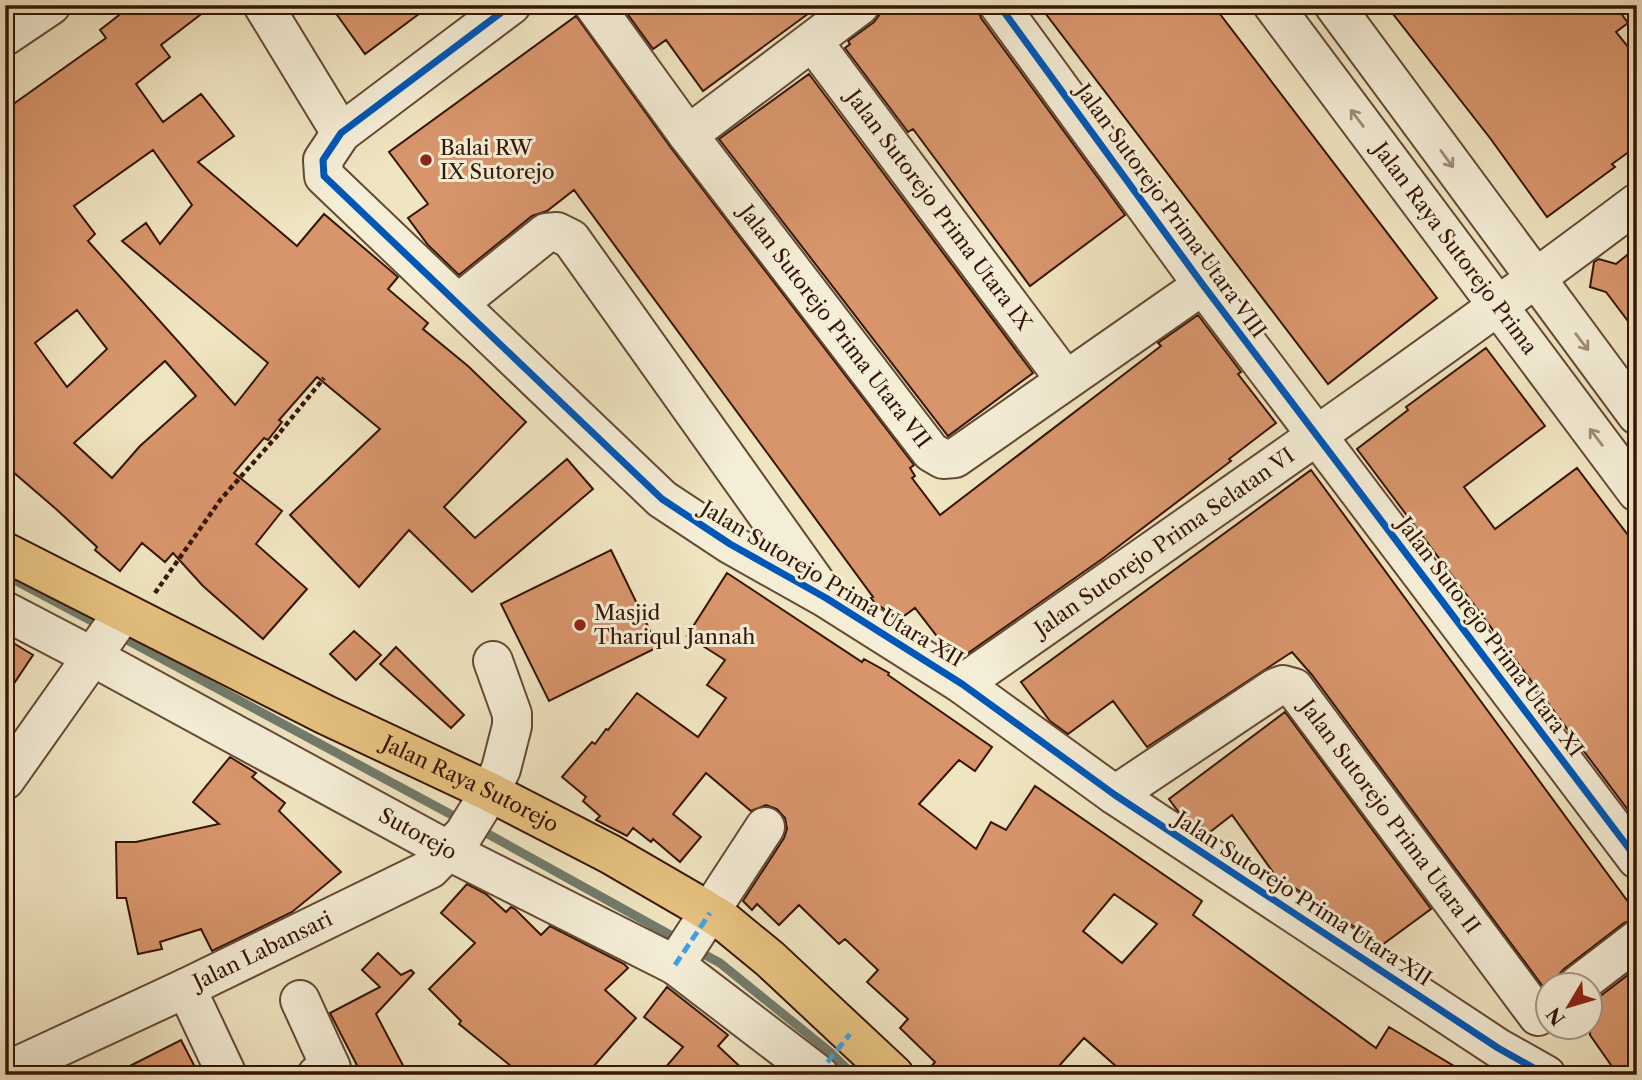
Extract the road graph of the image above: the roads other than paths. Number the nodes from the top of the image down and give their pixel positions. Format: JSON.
{"nodes":[{"id":1,"x":51,"y":5,"type":"edge"},
{"id":2,"x":263,"y":5,"type":"edge"},
{"id":3,"x":510,"y":5,"type":"edge"},
{"id":4,"x":594,"y":5,"type":"edge"},
{"id":5,"x":860,"y":5,"type":"edge"},
{"id":6,"x":999,"y":5,"type":"edge"},
{"id":7,"x":1273,"y":5,"type":"edge"},
{"id":8,"x":1334,"y":5,"type":"edge"},
{"id":9,"x":5,"y":36,"type":"edge"},
{"id":10,"x":813,"y":42,"type":"junction"},
{"id":11,"x":341,"y":133,"type":"junction"},
{"id":12,"x":688,"y":135,"type":"junction"},
{"id":13,"x":1637,"y":203,"type":"edge"},
{"id":14,"x":1535,"y":279,"type":"junction"},
{"id":15,"x":1202,"y":285,"type":"junction"},
{"id":16,"x":459,"y":303,"type":"junction"},
{"id":17,"x":1497,"y":306,"type":"junction"},
{"id":18,"x":1065,"y":379,"type":"junction"},
{"id":19,"x":1637,"y":415,"type":"edge"},
{"id":20,"x":1316,"y":436,"type":"junction"},
{"id":21,"x":1637,"y":492,"type":"edge"},
{"id":22,"x":5,"y":552,"type":"edge"},
{"id":23,"x":826,"y":598,"type":"junction"},
{"id":24,"x":5,"y":611,"type":"edge"},
{"id":25,"x":113,"y":632,"type":"junction"},
{"id":26,"x":493,"y":661,"type":"dead end"},
{"id":27,"x":962,"y":684,"type":"junction"},
{"id":28,"x":5,"y":780,"type":"edge"},
{"id":29,"x":1115,"y":795,"type":"junction"},
{"id":30,"x":470,"y":823,"type":"junction"},
{"id":31,"x":765,"y":827,"type":"dead end"},
{"id":32,"x":1637,"y":859,"type":"edge"},
{"id":33,"x":706,"y":920,"type":"junction"},
{"id":34,"x":1637,"y":940,"type":"edge"},
{"id":35,"x":677,"y":963,"type":"junction"},
{"id":36,"x":1594,"y":972,"type":"edge"},
{"id":37,"x":186,"y":988,"type":"junction"},
{"id":38,"x":300,"y":1000,"type":"dead end"},
{"id":39,"x":1534,"y":1000,"type":"edge"},
{"id":40,"x":1534,"y":1019,"type":"edge"},
{"id":41,"x":1498,"y":1048,"type":"junction"},
{"id":42,"x":830,"y":1060,"type":"edge"},
{"id":43,"x":5,"y":1072,"type":"edge"},
{"id":44,"x":227,"y":1075,"type":"edge"},
{"id":45,"x":317,"y":1075,"type":"edge"},
{"id":46,"x":894,"y":1075,"type":"edge"},
{"id":47,"x":1546,"y":1075,"type":"edge"}],
"edges":[{"from":1,"to":9,"type":"street"},
{"from":2,"to":11,"type":"street"},
{"from":3,"to":11,"type":"street"},
{"from":4,"to":12,"type":"street","name":"Jalan Sutorejo Prima Utara VII"},
{"from":5,"to":10,"type":"street"},
{"from":6,"to":15,"type":"street","name":"Jalan Sutorejo Prima Utara VIII"},
{"from":17,"to":7,"type":"street","name":"Jalan Raya Sutorejo Prima","one_way":true},
{"from":8,"to":14,"type":"street","one_way":true},
{"from":10,"to":12,"type":"street"},
{"from":10,"to":18,"type":"street","name":"Jalan Sutorejo Prima Utara IX"},
{"from":11,"to":16,"type":"street","name":"Jalan Sutorejo Prima Utara XII"},
{"from":12,"to":18,"type":"street","name":"Jalan Sutorejo Prima Utara VII"},
{"from":13,"to":14,"type":"street","name":"Jalan Sutorejo Prima Selatan VI"},
{"from":14,"to":17,"type":"street","name":"Jalan Sutorejo Prima Selatan VI"},
{"from":14,"to":19,"type":"street","one_way":true},
{"from":15,"to":18,"type":"street","name":"Jalan Sutorejo Prima Utara VII"},
{"from":15,"to":20,"type":"street","name":"Jalan Sutorejo Prima Utara VIII"},
{"from":16,"to":23,"type":"street","name":"Jalan Sutorejo Prima Utara XII"},
{"from":16,"to":23,"type":"street","name":"Jalan Sutorejo Prima Utara XII"},
{"from":17,"to":20,"type":"street","name":"Jalan Sutorejo Prima Selatan VI"},
{"from":21,"to":17,"type":"street","name":"Jalan Raya Sutorejo Prima","one_way":true},
{"from":20,"to":27,"type":"street","name":"Jalan Sutorejo Prima Selatan VI"},
{"from":20,"to":32,"type":"street","name":"Jalan Sutorejo Prima Utara XI"},
{"from":22,"to":25,"type":"main road","name":"Jalan Raya Sutorejo"},
{"from":23,"to":27,"type":"street","name":"Jalan Sutorejo Prima Utara XII"},
{"from":24,"to":25,"type":"street","name":"Sutorejo"},
{"from":25,"to":28,"type":"street"},
{"from":25,"to":30,"type":"street","name":"Sutorejo"},
{"from":25,"to":30,"type":"main road","name":"Jalan Raya Sutorejo"},
{"from":26,"to":30,"type":"street"},
{"from":27,"to":29,"type":"street","name":"Jalan Sutorejo Prima Utara XII"},
{"from":29,"to":39,"type":"street","name":"Jalan Sutorejo Prima Utara II"},
{"from":29,"to":41,"type":"street","name":"Jalan Sutorejo Prima Utara XII"},
{"from":30,"to":33,"type":"main road","name":"Jalan Raya Sutorejo"},
{"from":30,"to":35,"type":"street","name":"Sutorejo"},
{"from":30,"to":37,"type":"street","name":"Jalan Labansari"},
{"from":31,"to":33,"type":"street"},
{"from":33,"to":35,"type":"street"},
{"from":33,"to":42,"type":"main road","name":"Jalan Raya Sutorejo"},
{"from":34,"to":36,"type":"street"},
{"from":35,"to":42,"type":"street","name":"Sutorejo"},
{"from":37,"to":43,"type":"street","name":"Jalan Labansari"},
{"from":37,"to":44,"type":"street"},
{"from":38,"to":45,"type":"street"},
{"from":40,"to":41,"type":"street"},
{"from":41,"to":47,"type":"street","name":"Jalan Sutorejo Prima Utara XII"},
{"from":42,"to":46,"type":"main road","name":"Jalan Raya Sutorejo"}]}
